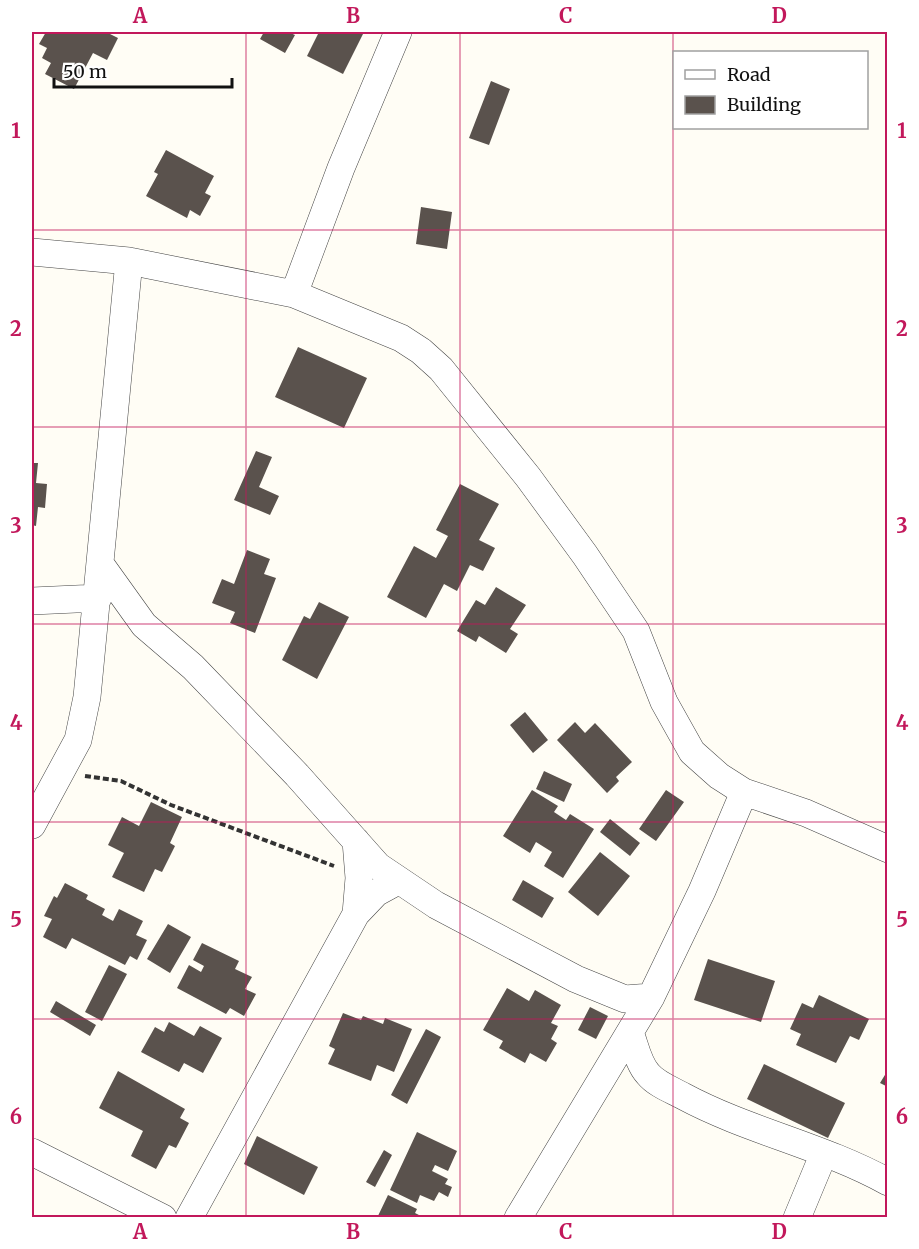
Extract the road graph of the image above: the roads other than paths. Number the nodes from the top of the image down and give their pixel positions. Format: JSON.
{"nodes":[{"id":1,"x":398,"y":32,"type":"edge"},
{"id":2,"x":32,"y":252,"type":"edge"},
{"id":3,"x":129,"y":261,"type":"junction"},
{"id":4,"x":294,"y":294,"type":"junction"},
{"id":5,"x":100,"y":565,"type":"junction"},
{"id":6,"x":32,"y":601,"type":"edge"},
{"id":7,"x":97,"y":604,"type":"junction"},
{"id":8,"x":144,"y":625,"type":"junction"},
{"id":9,"x":744,"y":792,"type":"junction"},
{"id":10,"x":32,"y":825,"type":"edge"},
{"id":11,"x":356,"y":841,"type":"junction"},
{"id":12,"x":888,"y":849,"type":"edge"},
{"id":13,"x":398,"y":881,"type":"junction"},
{"id":14,"x":356,"y":914,"type":"junction"},
{"id":15,"x":651,"y":997,"type":"junction"},
{"id":16,"x":630,"y":1032,"type":"junction"},
{"id":17,"x":32,"y":1152,"type":"edge"},
{"id":18,"x":824,"y":1153,"type":"junction"},
{"id":19,"x":888,"y":1182,"type":"edge"},
{"id":20,"x":136,"y":1211,"type":"edge"},
{"id":21,"x":163,"y":1218,"type":"edge"},
{"id":22,"x":189,"y":1218,"type":"edge"},
{"id":23,"x":518,"y":1218,"type":"edge"},
{"id":24,"x":796,"y":1218,"type":"edge"}],
"edges":[{"from":1,"to":4,"type":"street"},
{"from":2,"to":3,"type":"street"},
{"from":3,"to":4,"type":"street"},
{"from":3,"to":5,"type":"street"},
{"from":4,"to":9,"type":"street"},
{"from":5,"to":7,"type":"street"},
{"from":5,"to":8,"type":"street"},
{"from":6,"to":7,"type":"street"},
{"from":7,"to":8,"type":"street"},
{"from":7,"to":10,"type":"street"},
{"from":8,"to":11,"type":"street"},
{"from":9,"to":12,"type":"street"},
{"from":9,"to":15,"type":"street"},
{"from":11,"to":13,"type":"street"},
{"from":11,"to":14,"type":"street"},
{"from":13,"to":14,"type":"street"},
{"from":13,"to":15,"type":"street"},
{"from":14,"to":22,"type":"street"},
{"from":15,"to":16,"type":"street"},
{"from":16,"to":18,"type":"street"},
{"from":16,"to":23,"type":"street"},
{"from":17,"to":20,"type":"street"},
{"from":18,"to":19,"type":"street"},
{"from":18,"to":24,"type":"street"},
{"from":20,"to":21,"type":"street"}]}
